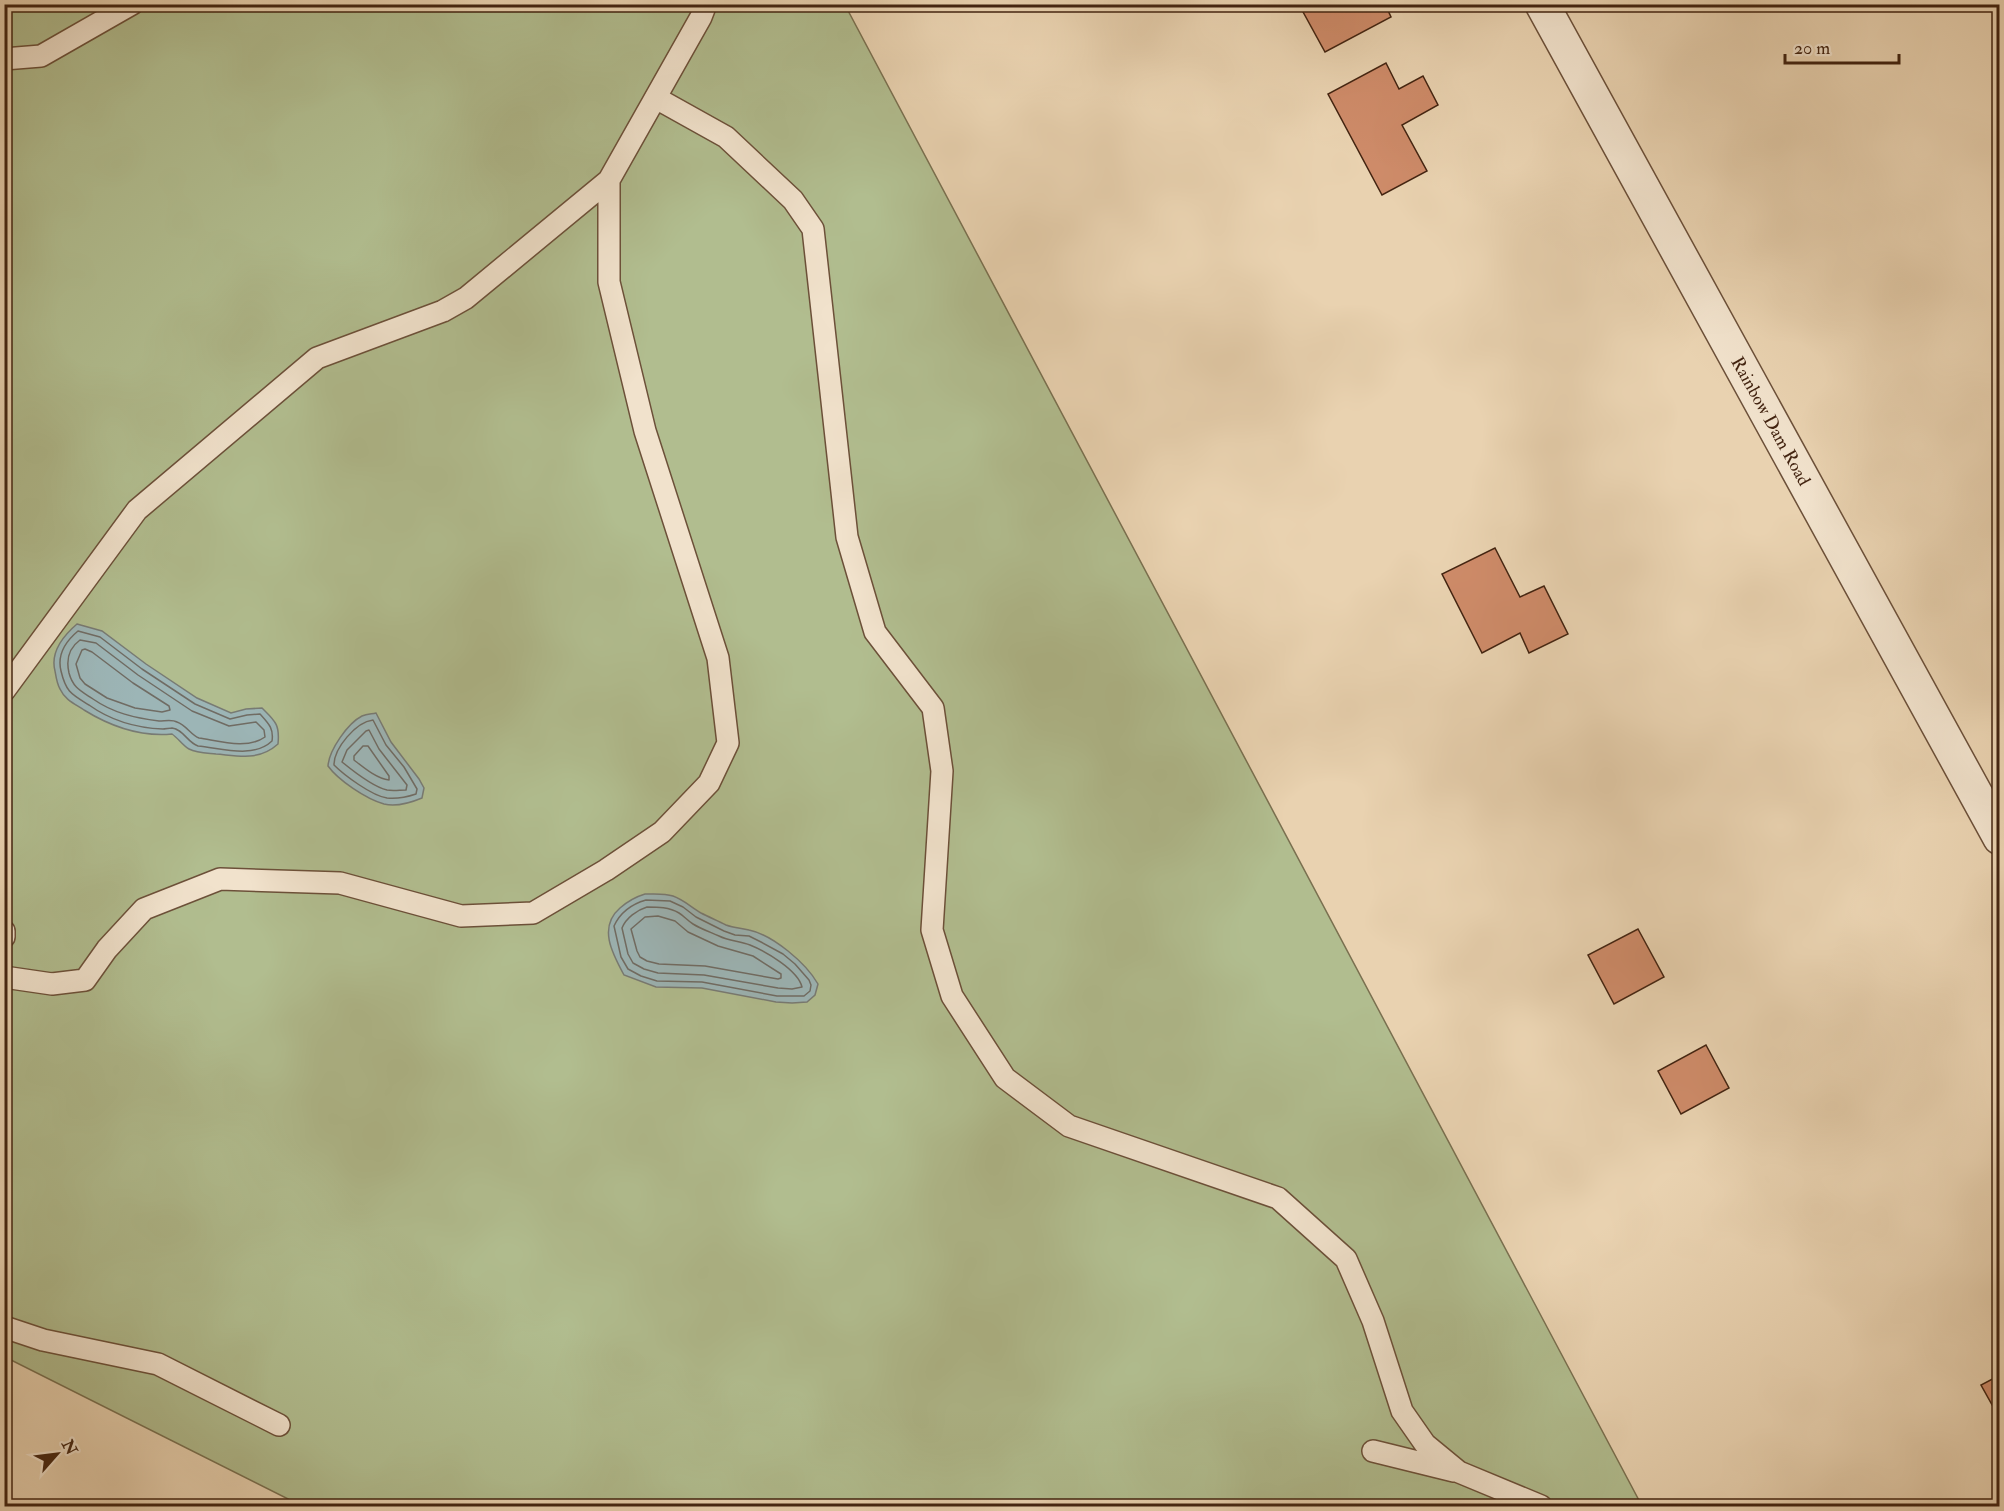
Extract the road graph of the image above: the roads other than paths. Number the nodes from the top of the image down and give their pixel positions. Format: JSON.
{"nodes":[{"id":1,"x":132,"y":4,"type":"edge"},
{"id":2,"x":706,"y":4,"type":"edge"},
{"id":3,"x":1542,"y":4,"type":"edge"},
{"id":4,"x":4,"y":59,"type":"edge"},
{"id":5,"x":656,"y":98,"type":"junction"},
{"id":6,"x":609,"y":180,"type":"junction"},
{"id":7,"x":4,"y":691,"type":"edge"},
{"id":8,"x":2000,"y":838,"type":"edge"},
{"id":9,"x":4,"y":931,"type":"edge"},
{"id":10,"x":4,"y":937,"type":"edge"},
{"id":11,"x":4,"y":977,"type":"edge"},
{"id":12,"x":4,"y":1328,"type":"edge"},
{"id":13,"x":279,"y":1425,"type":"dead end"},
{"id":14,"x":1373,"y":1451,"type":"dead end"},
{"id":15,"x":1459,"y":1472,"type":"junction"},
{"id":16,"x":1541,"y":1506,"type":"edge"}],
"edges":[{"from":1,"to":4,"type":"lane"},
{"from":2,"to":5,"type":"lane"},
{"from":3,"to":8,"type":"street","name":"Rainbow Dam Road"},
{"from":5,"to":6,"type":"lane"},
{"from":5,"to":15,"type":"lane"},
{"from":6,"to":7,"type":"lane"},
{"from":6,"to":11,"type":"lane"},
{"from":9,"to":10,"type":"lane"},
{"from":12,"to":13,"type":"lane"},
{"from":14,"to":15,"type":"lane"},
{"from":15,"to":16,"type":"lane"}]}
